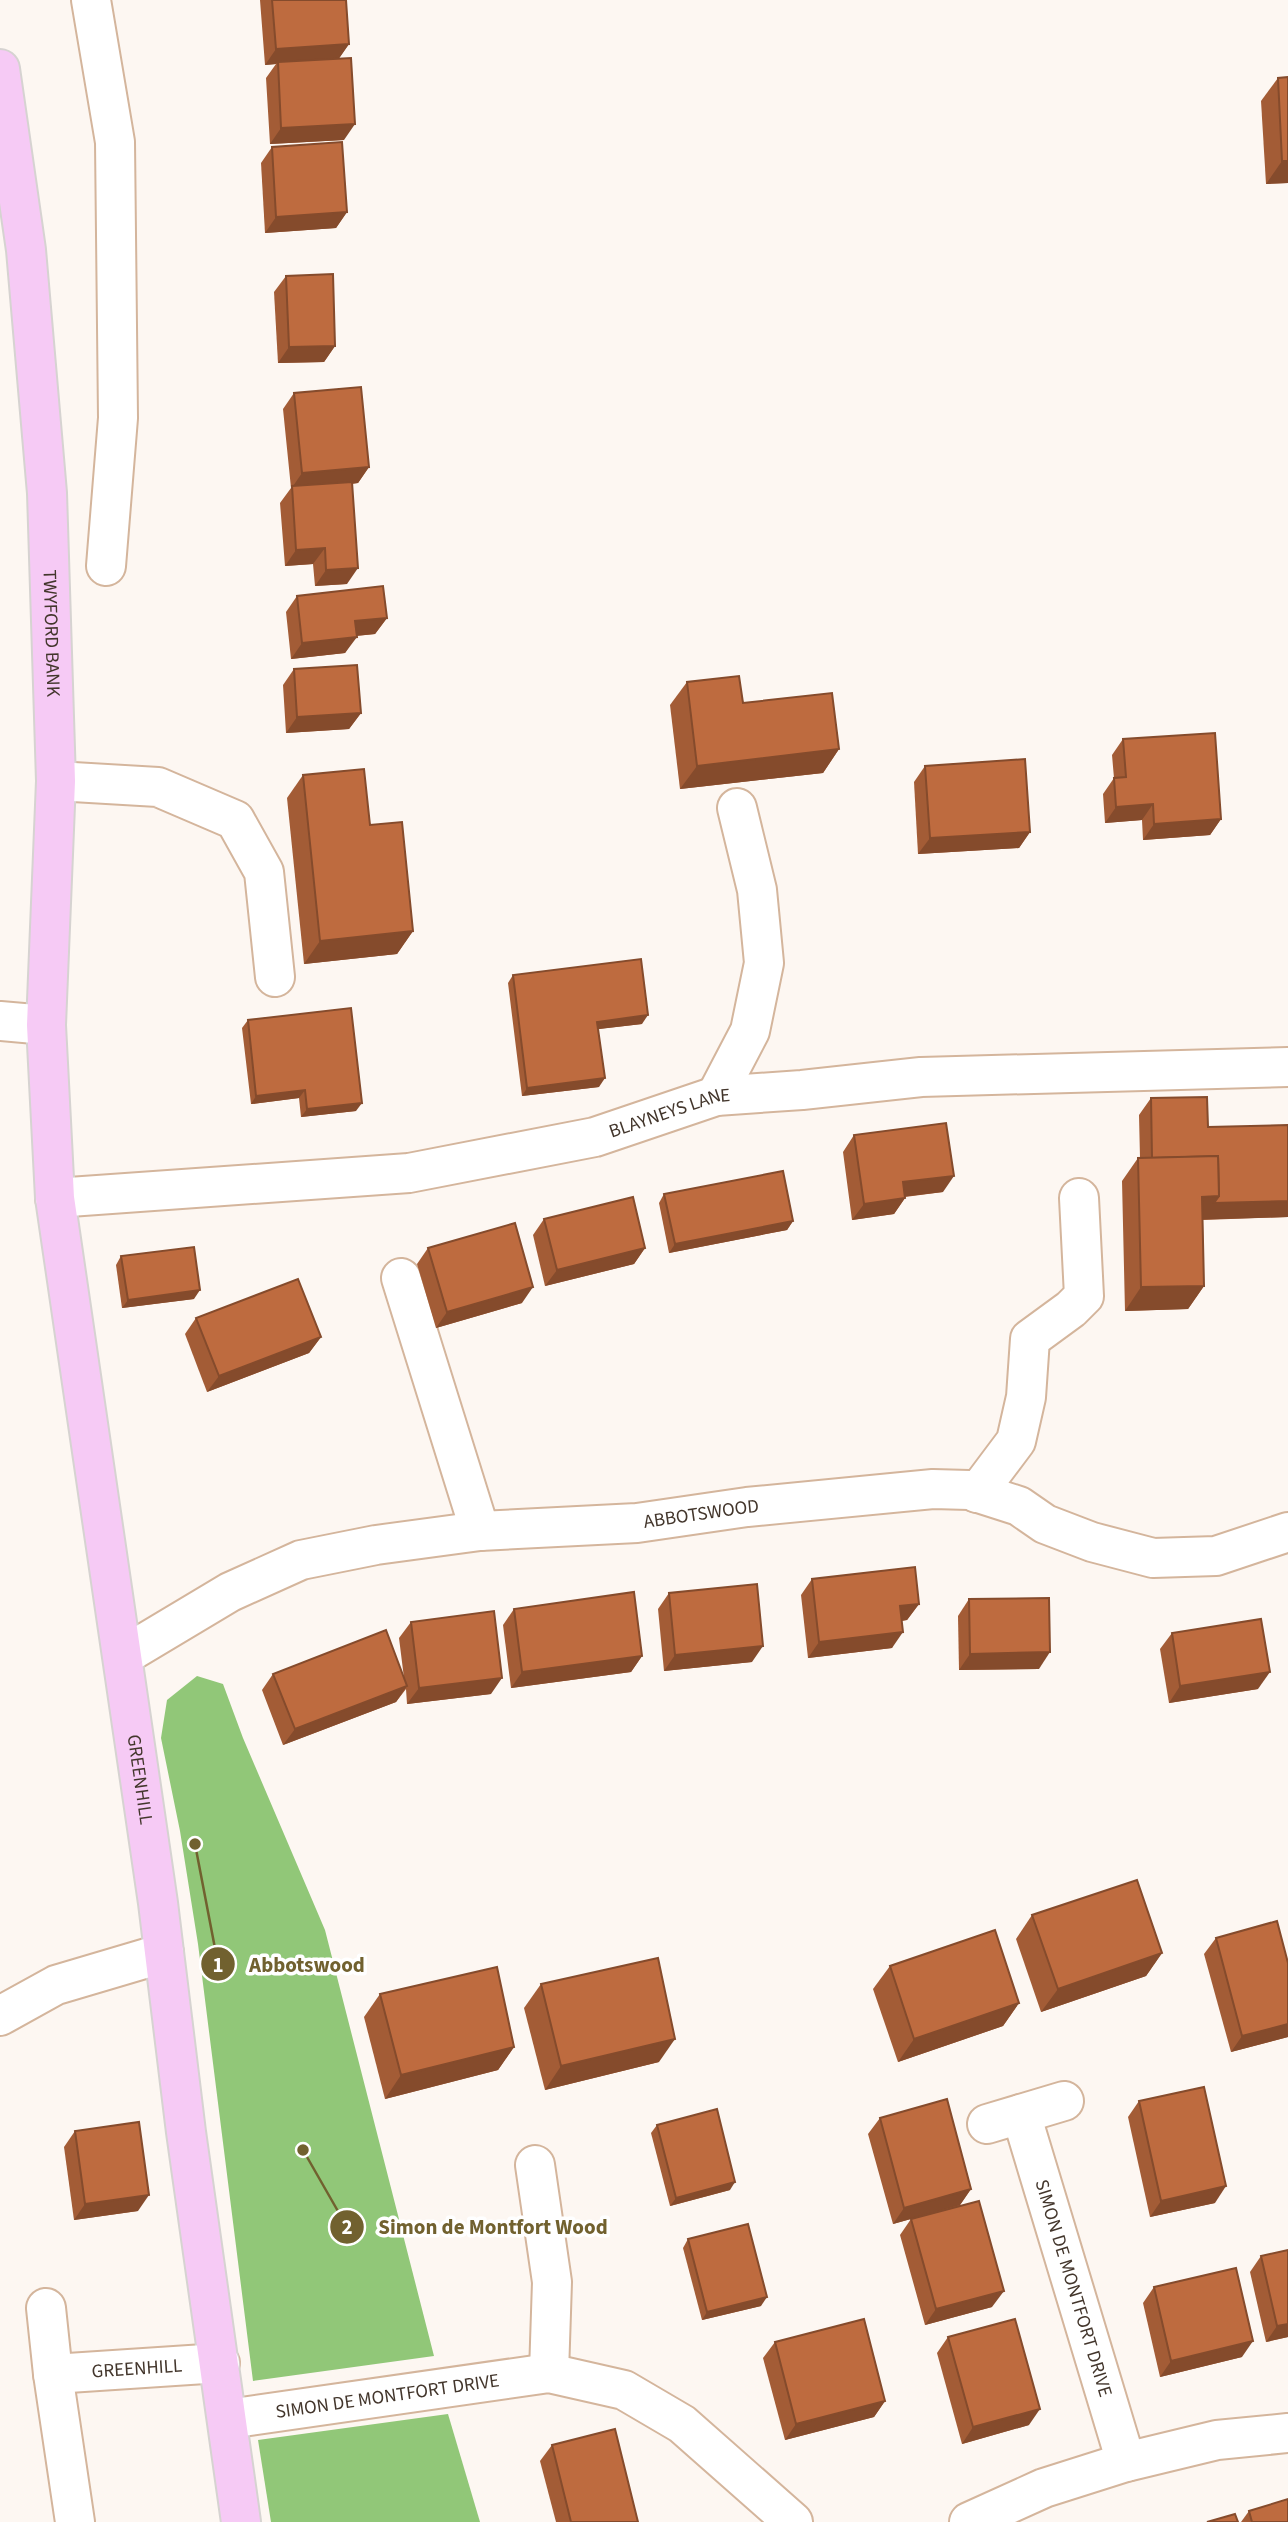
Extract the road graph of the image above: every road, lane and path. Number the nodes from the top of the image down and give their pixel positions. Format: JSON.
{"nodes":[{"id":1,"x":91,"y":0,"type":"edge"},
{"id":2,"x":0,"y":69,"type":"edge"},
{"id":3,"x":106,"y":566,"type":"dead end"},
{"id":4,"x":56,"y":781,"type":"junction"},
{"id":5,"x":737,"y":808,"type":"dead end"},
{"id":6,"x":275,"y":977,"type":"dead end"},
{"id":7,"x":0,"y":1021,"type":"edge"},
{"id":8,"x":46,"y":1025,"type":"junction"},
{"id":9,"x":1288,"y":1067,"type":"edge"},
{"id":10,"x":716,"y":1096,"type":"junction"},
{"id":11,"x":55,"y":1198,"type":"junction"},
{"id":12,"x":1079,"y":1198,"type":"dead end"},
{"id":13,"x":401,"y":1278,"type":"dead end"},
{"id":14,"x":977,"y":1493,"type":"junction"},
{"id":15,"x":480,"y":1531,"type":"junction"},
{"id":16,"x":1288,"y":1532,"type":"edge"},
{"id":17,"x":122,"y":1656,"type":"junction"},
{"id":18,"x":164,"y":1953,"type":"junction"},
{"id":19,"x":0,"y":2016,"type":"edge"},
{"id":20,"x":1064,"y":2101,"type":"dead end"},
{"id":21,"x":535,"y":2165,"type":"dead end"},
{"id":22,"x":46,"y":2308,"type":"dead end"},
{"id":23,"x":220,"y":2362,"type":"junction"},
{"id":24,"x":549,"y":2373,"type":"junction"},
{"id":25,"x":53,"y":2374,"type":"junction"},
{"id":26,"x":228,"y":2418,"type":"junction"},
{"id":27,"x":1288,"y":2433,"type":"edge"},
{"id":28,"x":1126,"y":2462,"type":"junction"},
{"id":29,"x":75,"y":2522,"type":"edge"},
{"id":30,"x":241,"y":2522,"type":"edge"},
{"id":31,"x":793,"y":2522,"type":"edge"},
{"id":32,"x":969,"y":2522,"type":"edge"}],
"edges":[{"from":1,"to":3,"type":"street"},
{"from":2,"to":4,"type":"main road","name":"TWYFORD BANK"},
{"from":4,"to":6,"type":"street"},
{"from":4,"to":8,"type":"main road","name":"TWYFORD BANK"},
{"from":5,"to":10,"type":"street"},
{"from":7,"to":8,"type":"street"},
{"from":8,"to":11,"type":"main road","name":"TWYFORD BANK"},
{"from":9,"to":10,"type":"street","name":"BLAYNEYS LANE"},
{"from":10,"to":11,"type":"street","name":"BLAYNEYS LANE"},
{"from":11,"to":17,"type":"main road","name":"GREENHILL"},
{"from":12,"to":14,"type":"street"},
{"from":13,"to":15,"type":"street"},
{"from":14,"to":15,"type":"street","name":"ABBOTSWOOD"},
{"from":14,"to":16,"type":"street","name":"ABBOTSWOOD"},
{"from":15,"to":17,"type":"street","name":"ABBOTSWOOD"},
{"from":17,"to":18,"type":"main road","name":"GREENHILL"},
{"from":18,"to":19,"type":"street"},
{"from":18,"to":23,"type":"main road","name":"GREENHILL"},
{"from":20,"to":28,"type":"street","name":"SIMON DE MONTFORT DRIVE"},
{"from":21,"to":24,"type":"street"},
{"from":22,"to":25,"type":"street"},
{"from":23,"to":25,"type":"street","name":"GREENHILL"},
{"from":23,"to":26,"type":"main road","name":"GREENHILL"},
{"from":24,"to":26,"type":"street","name":"SIMON DE MONTFORT DRIVE"},
{"from":24,"to":31,"type":"street","name":"SIMON DE MONTFORT DRIVE"},
{"from":25,"to":29,"type":"street"},
{"from":26,"to":30,"type":"main road","name":"GREENHILL"},
{"from":27,"to":28,"type":"street"},
{"from":28,"to":32,"type":"street"}]}
